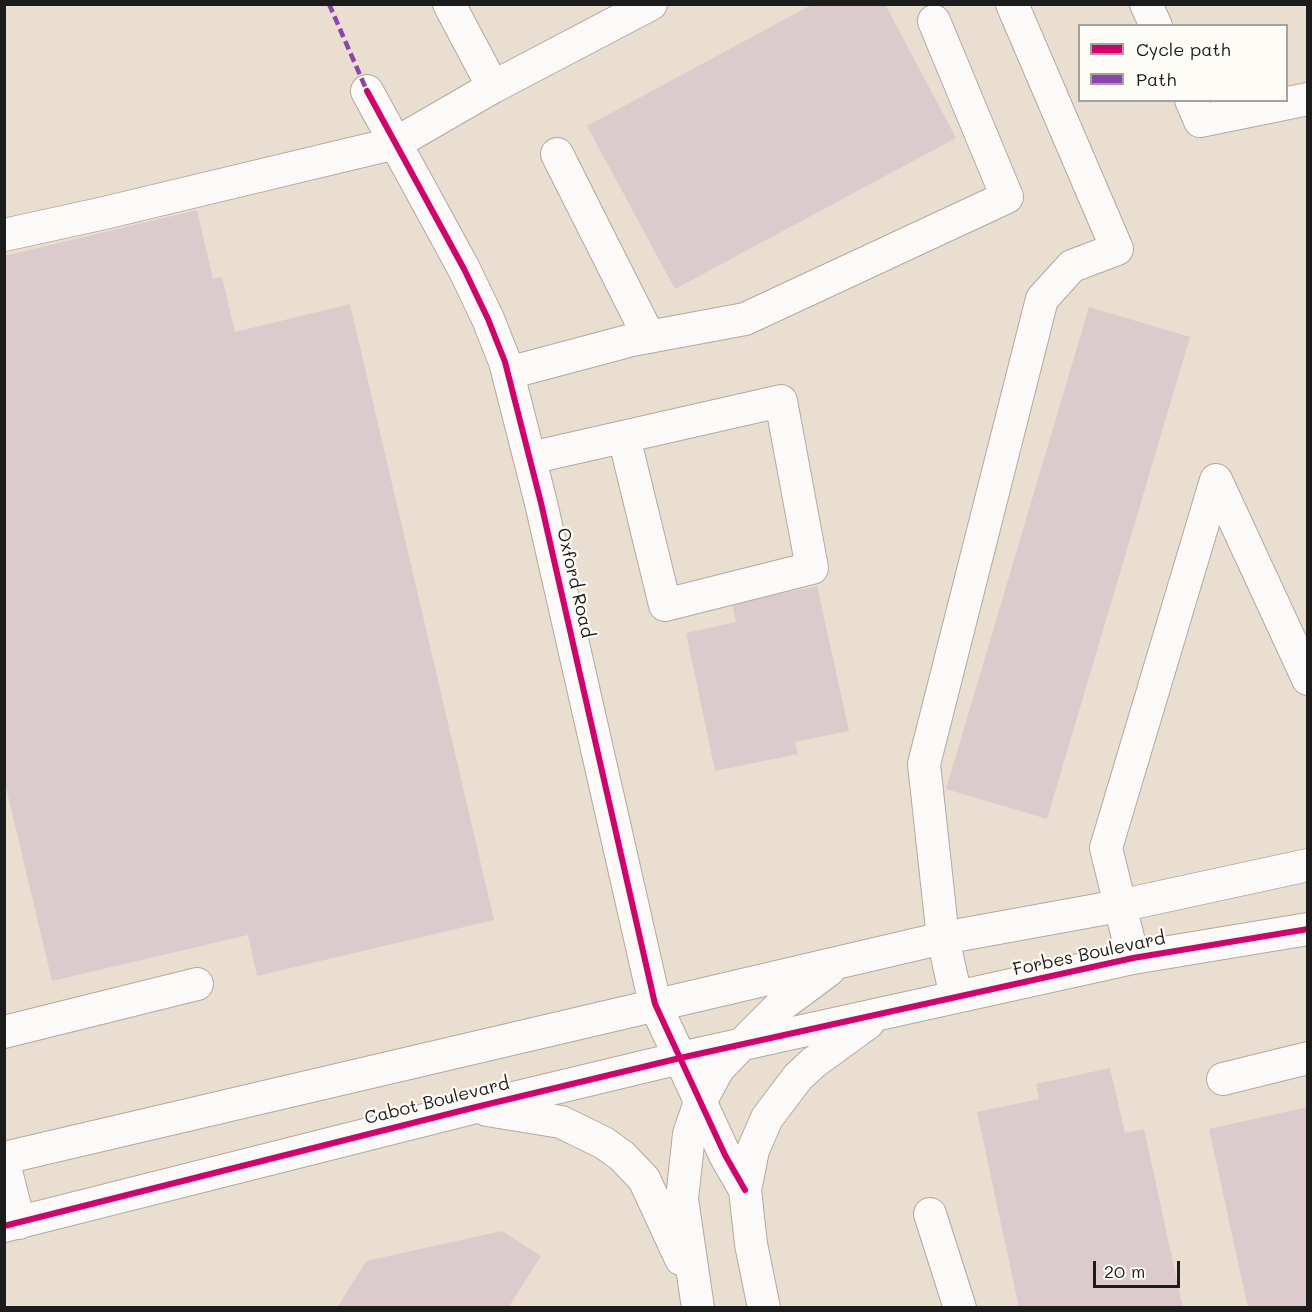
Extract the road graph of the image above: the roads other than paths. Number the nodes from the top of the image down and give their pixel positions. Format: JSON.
{"nodes":[{"id":1,"x":449,"y":4,"type":"edge"},
{"id":2,"x":651,"y":4,"type":"edge"},
{"id":3,"x":1012,"y":4,"type":"edge"},
{"id":4,"x":1146,"y":4,"type":"edge"},
{"id":5,"x":934,"y":21,"type":"dead end"},
{"id":6,"x":1155,"y":24,"type":"edge"},
{"id":7,"x":493,"y":87,"type":"junction"},
{"id":8,"x":367,"y":91,"type":"dead end"},
{"id":9,"x":1308,"y":99,"type":"edge"},
{"id":10,"x":1192,"y":102,"type":"edge"},
{"id":11,"x":396,"y":143,"type":"junction"},
{"id":12,"x":557,"y":154,"type":"dead end"},
{"id":13,"x":4,"y":235,"type":"edge"},
{"id":14,"x":649,"y":337,"type":"junction"},
{"id":15,"x":508,"y":373,"type":"junction"},
{"id":16,"x":624,"y":437,"type":"junction"},
{"id":17,"x":530,"y":458,"type":"junction"},
{"id":18,"x":1308,"y":679,"type":"edge"},
{"id":19,"x":1308,"y":865,"type":"edge"},
{"id":20,"x":1119,"y":906,"type":"junction"},
{"id":21,"x":1308,"y":929,"type":"edge"},
{"id":22,"x":943,"y":938,"type":"junction"},
{"id":23,"x":1132,"y":958,"type":"junction"},
{"id":24,"x":842,"y":961,"type":"junction"},
{"id":25,"x":197,"y":984,"type":"dead end"},
{"id":26,"x":956,"y":998,"type":"junction"},
{"id":27,"x":655,"y":1004,"type":"junction"},
{"id":28,"x":878,"y":1015,"type":"junction"},
{"id":29,"x":4,"y":1032,"type":"edge"},
{"id":30,"x":740,"y":1046,"type":"junction"},
{"id":31,"x":680,"y":1058,"type":"junction"},
{"id":32,"x":1308,"y":1058,"type":"edge"},
{"id":33,"x":1223,"y":1079,"type":"dead end"},
{"id":34,"x":700,"y":1102,"type":"junction"},
{"id":35,"x":472,"y":1108,"type":"junction"},
{"id":36,"x":4,"y":1158,"type":"edge"},
{"id":37,"x":4,"y":1163,"type":"edge"},
{"id":38,"x":745,"y":1190,"type":"junction"},
{"id":39,"x":930,"y":1214,"type":"dead end"},
{"id":40,"x":12,"y":1225,"type":"edge"},
{"id":41,"x":696,"y":1295,"type":"edge"},
{"id":42,"x":764,"y":1308,"type":"edge"},
{"id":43,"x":960,"y":1308,"type":"edge"}],
"edges":[{"from":1,"to":7,"type":"street"},
{"from":2,"to":7,"type":"street"},
{"from":3,"to":22,"type":"street"},
{"from":4,"to":6,"type":"street"},
{"from":5,"to":14,"type":"street"},
{"from":7,"to":11,"type":"street"},
{"from":8,"to":11,"type":"street","name":"Oxford Road"},
{"from":9,"to":10,"type":"street"},
{"from":11,"to":13,"type":"street"},
{"from":11,"to":15,"type":"street","name":"Oxford Road"},
{"from":12,"to":14,"type":"street"},
{"from":14,"to":15,"type":"street"},
{"from":15,"to":17,"type":"street","name":"Oxford Road"},
{"from":16,"to":16,"type":"street"},
{"from":16,"to":17,"type":"street"},
{"from":17,"to":27,"type":"street","name":"Oxford Road"},
{"from":18,"to":20,"type":"street"},
{"from":19,"to":20,"type":"street"},
{"from":20,"to":22,"type":"street"},
{"from":20,"to":23,"type":"street"},
{"from":21,"to":23,"type":"street","name":"Forbes Boulevard"},
{"from":22,"to":24,"type":"street"},
{"from":22,"to":26,"type":"street"},
{"from":23,"to":26,"type":"street","name":"Forbes Boulevard"},
{"from":24,"to":27,"type":"street"},
{"from":24,"to":30,"type":"street"},
{"from":25,"to":29,"type":"street"},
{"from":26,"to":28,"type":"street","name":"Forbes Boulevard"},
{"from":27,"to":31,"type":"street","name":"Oxford Road"},
{"from":27,"to":36,"type":"street"},
{"from":28,"to":30,"type":"street","name":"Cabot Boulevard"},
{"from":28,"to":38,"type":"street","name":"Forbes Boulevard"},
{"from":30,"to":31,"type":"street","name":"Cabot Boulevard"},
{"from":30,"to":34,"type":"street"},
{"from":31,"to":34,"type":"street","name":"Oxford Road"},
{"from":31,"to":35,"type":"street","name":"Cabot Boulevard"},
{"from":32,"to":33,"type":"street"},
{"from":34,"to":38,"type":"street","name":"Forbes Boulevard"},
{"from":34,"to":41,"type":"street"},
{"from":35,"to":40,"type":"street","name":"Cabot Boulevard"},
{"from":35,"to":41,"type":"street"},
{"from":37,"to":40,"type":"street"},
{"from":38,"to":42,"type":"street","name":"Forbes Boulevard"},
{"from":39,"to":43,"type":"street"}]}
